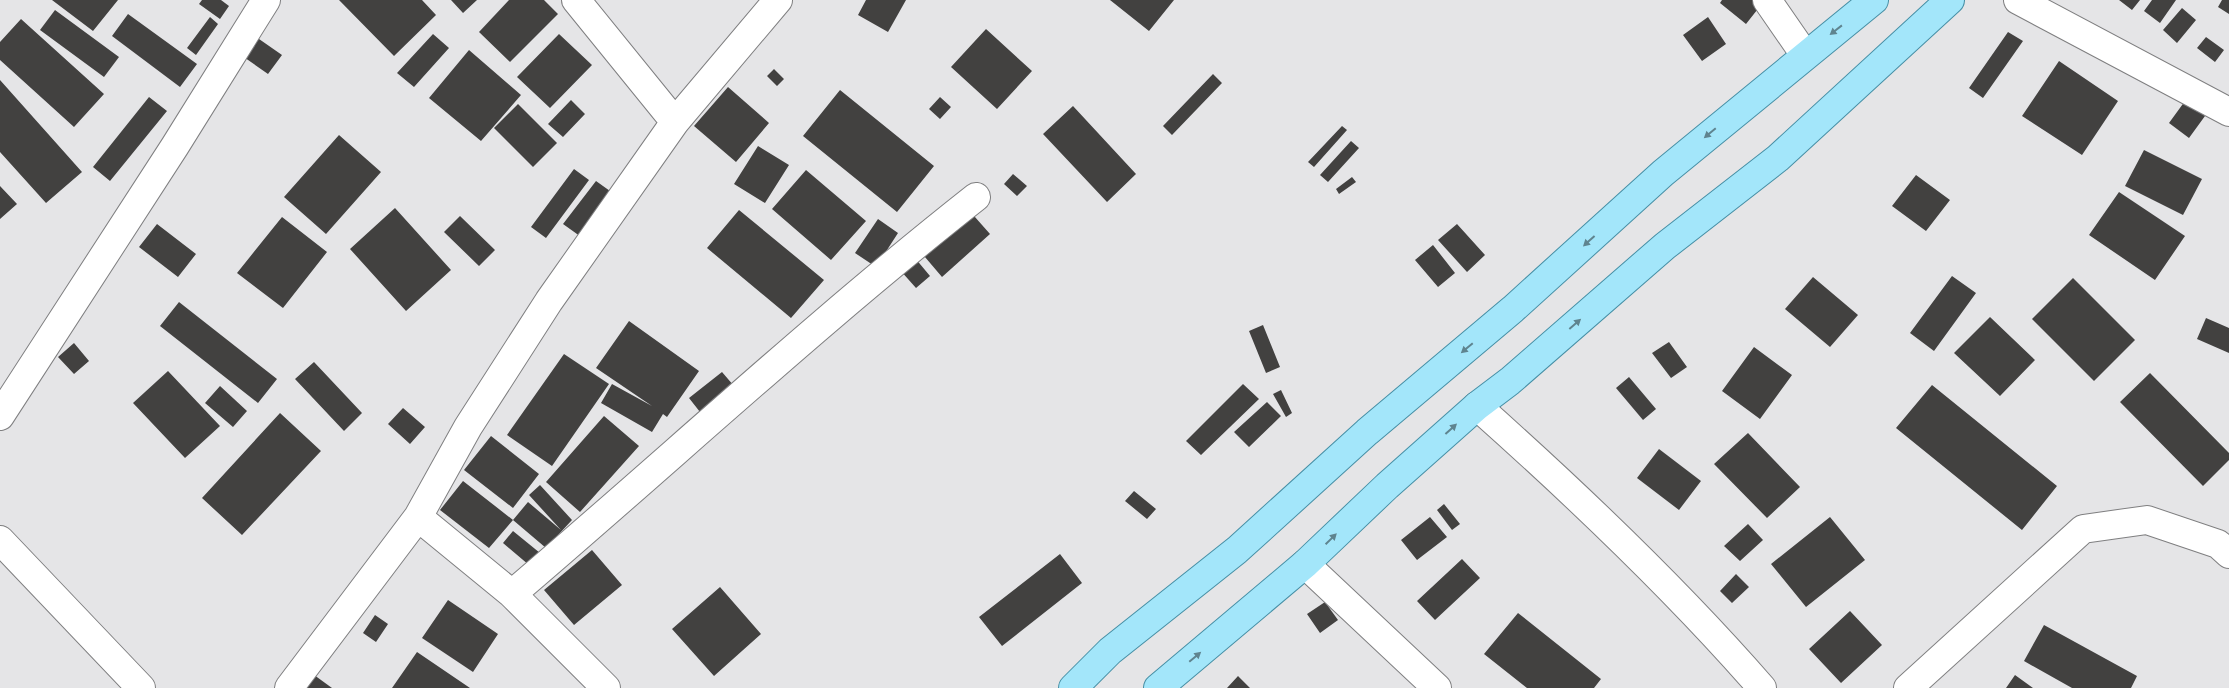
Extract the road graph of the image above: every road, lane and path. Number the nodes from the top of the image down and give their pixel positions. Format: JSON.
{"nodes":[{"id":1,"x":266,"y":0,"type":"edge"},
{"id":2,"x":576,"y":0,"type":"edge"},
{"id":3,"x":778,"y":0,"type":"edge"},
{"id":4,"x":1767,"y":0,"type":"edge"},
{"id":5,"x":1874,"y":0,"type":"edge"},
{"id":6,"x":1950,"y":0,"type":"edge"},
{"id":7,"x":2018,"y":0,"type":"edge"},
{"id":8,"x":1805,"y":55,"type":"junction"},
{"id":9,"x":2229,"y":112,"type":"edge"},
{"id":10,"x":675,"y":122,"type":"junction"},
{"id":11,"x":976,"y":197,"type":"dead end"},
{"id":12,"x":1477,"y":406,"type":"junction"},
{"id":13,"x":0,"y":416,"type":"edge"},
{"id":14,"x":418,"y":517,"type":"junction"},
{"id":15,"x":0,"y":540,"type":"edge"},
{"id":16,"x":2229,"y":554,"type":"edge"},
{"id":17,"x":1305,"y":564,"type":"junction"},
{"id":18,"x":512,"y":594,"type":"junction"},
{"id":19,"x":141,"y":688,"type":"edge"},
{"id":20,"x":289,"y":688,"type":"edge"},
{"id":21,"x":606,"y":688,"type":"edge"},
{"id":22,"x":1073,"y":688,"type":"edge"},
{"id":23,"x":1158,"y":688,"type":"edge"},
{"id":24,"x":1437,"y":688,"type":"edge"},
{"id":25,"x":1762,"y":688,"type":"edge"},
{"id":26,"x":1908,"y":688,"type":"edge"}],
"edges":[{"from":1,"to":13,"type":"street"},
{"from":2,"to":10,"type":"street"},
{"from":3,"to":10,"type":"street"},
{"from":4,"to":8,"type":"street"},
{"from":5,"to":8,"type":"main road","one_way":true},
{"from":12,"to":6,"type":"main road","one_way":true},
{"from":7,"to":9,"type":"street"},
{"from":8,"to":22,"type":"main road","one_way":true},
{"from":10,"to":14,"type":"street"},
{"from":11,"to":18,"type":"street"},
{"from":17,"to":12,"type":"main road","one_way":true},
{"from":12,"to":25,"type":"street"},
{"from":14,"to":18,"type":"street"},
{"from":14,"to":20,"type":"street"},
{"from":15,"to":19,"type":"street"},
{"from":16,"to":26,"type":"street"},
{"from":23,"to":17,"type":"main road","one_way":true},
{"from":17,"to":24,"type":"street"},
{"from":18,"to":21,"type":"street"}]}
